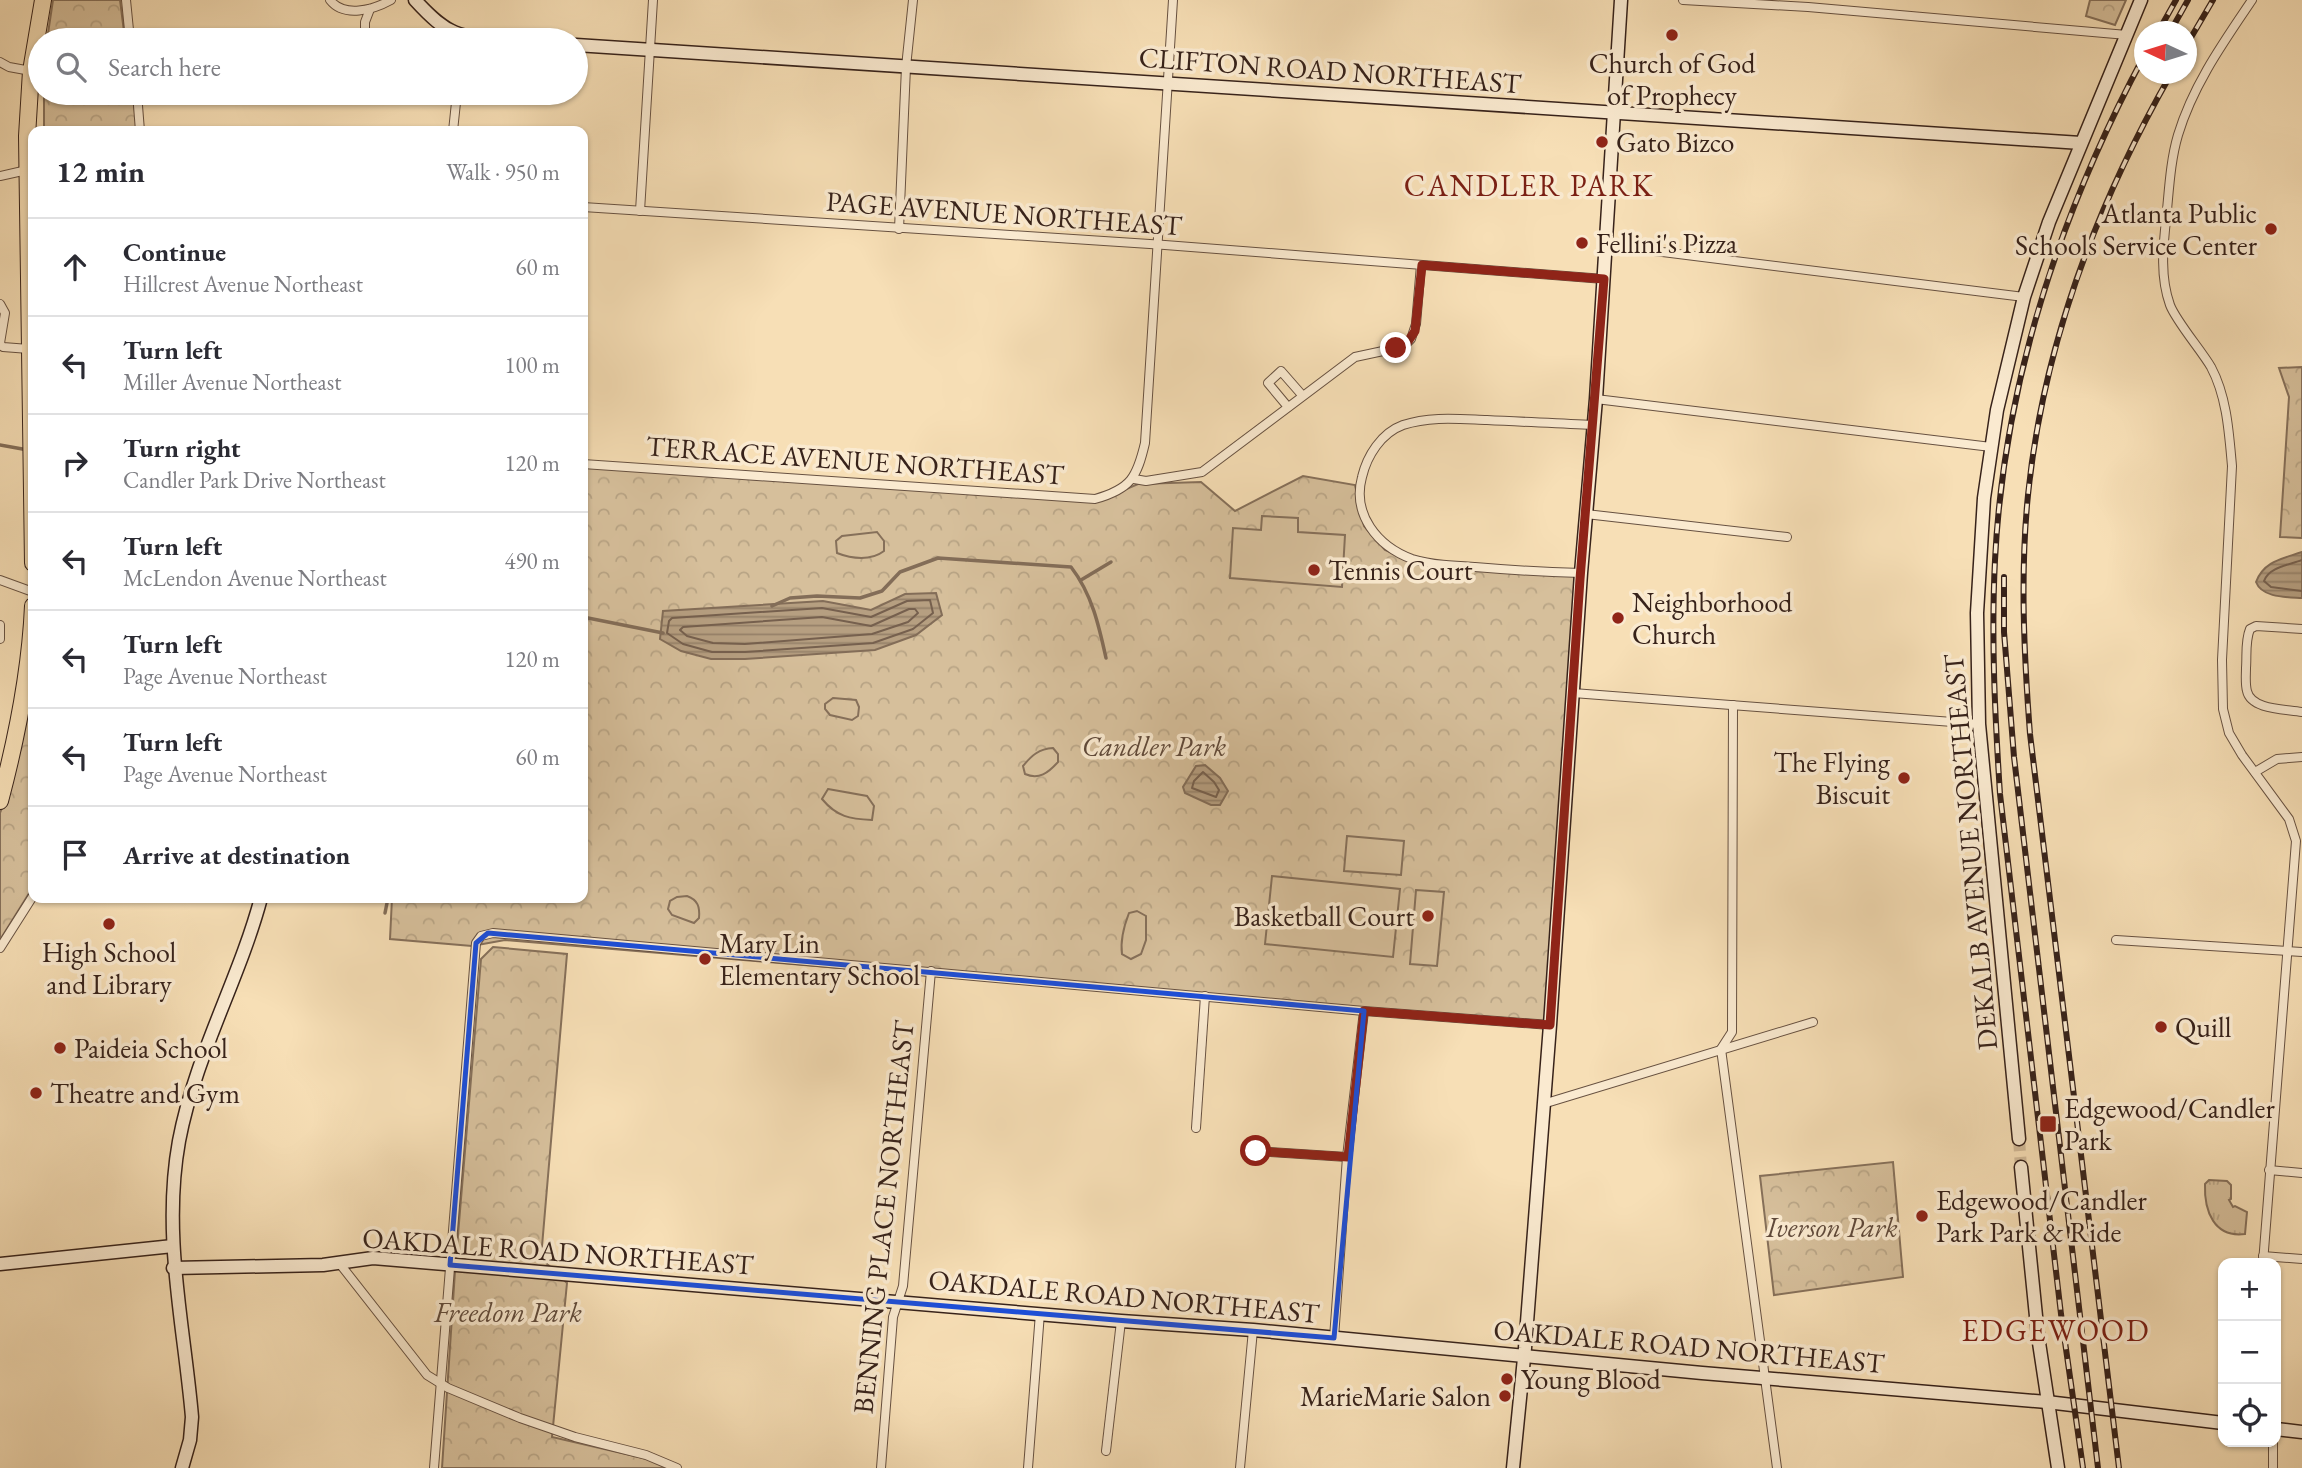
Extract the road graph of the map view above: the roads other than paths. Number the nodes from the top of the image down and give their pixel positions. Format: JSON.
{"nodes":[{"id":1,"x":43,"y":0,"type":"edge"},
{"id":2,"x":126,"y":0,"type":"edge"},
{"id":3,"x":330,"y":0,"type":"edge"},
{"id":4,"x":391,"y":0,"type":"edge"},
{"id":5,"x":415,"y":0,"type":"edge"},
{"id":6,"x":653,"y":0,"type":"edge"},
{"id":7,"x":913,"y":0,"type":"edge"},
{"id":8,"x":1173,"y":0,"type":"edge"},
{"id":9,"x":1621,"y":0,"type":"edge"},
{"id":10,"x":1683,"y":0,"type":"edge"},
{"id":11,"x":2141,"y":0,"type":"edge"},
{"id":12,"x":2252,"y":0,"type":"edge"},
{"id":13,"x":1808,"y":4,"type":"edge"},
{"id":14,"x":370,"y":9,"type":"junction"},
{"id":15,"x":38,"y":28,"type":"edge"},
{"id":16,"x":129,"y":28,"type":"edge"},
{"id":17,"x":365,"y":28,"type":"edge"},
{"id":18,"x":444,"y":28,"type":"edge"},
{"id":19,"x":2127,"y":36,"type":"junction"},
{"id":20,"x":588,"y":47,"type":"edge"},
{"id":21,"x":649,"y":51,"type":"junction"},
{"id":22,"x":0,"y":62,"type":"edge"},
{"id":23,"x":906,"y":67,"type":"junction"},
{"id":24,"x":28,"y":70,"type":"edge"},
{"id":25,"x":1167,"y":83,"type":"junction"},
{"id":26,"x":30,"y":105,"type":"edge"},
{"id":27,"x":138,"y":105,"type":"edge"},
{"id":28,"x":456,"y":105,"type":"edge"},
{"id":29,"x":1614,"y":113,"type":"junction"},
{"id":30,"x":29,"y":126,"type":"edge"},
{"id":31,"x":139,"y":126,"type":"edge"},
{"id":32,"x":454,"y":126,"type":"edge"},
{"id":33,"x":2081,"y":143,"type":"junction"},
{"id":34,"x":28,"y":145,"type":"edge"},
{"id":35,"x":27,"y":170,"type":"junction"},
{"id":36,"x":0,"y":175,"type":"edge"},
{"id":37,"x":588,"y":207,"type":"edge"},
{"id":38,"x":640,"y":211,"type":"junction"},
{"id":39,"x":899,"y":229,"type":"junction"},
{"id":40,"x":1158,"y":245,"type":"junction"},
{"id":41,"x":1606,"y":245,"type":"junction"},
{"id":42,"x":28,"y":260,"type":"edge"},
{"id":43,"x":1422,"y":265,"type":"junction"},
{"id":44,"x":1604,"y":279,"type":"junction"},
{"id":45,"x":2024,"y":297,"type":"junction"},
{"id":46,"x":0,"y":304,"type":"edge"},
{"id":47,"x":0,"y":344,"type":"edge"},
{"id":48,"x":28,"y":349,"type":"edge"},
{"id":49,"x":1302,"y":396,"type":"junction"},
{"id":50,"x":1596,"y":399,"type":"junction"},
{"id":51,"x":1288,"y":407,"type":"junction"},
{"id":52,"x":1594,"y":425,"type":"junction"},
{"id":53,"x":1991,"y":447,"type":"junction"},
{"id":54,"x":588,"y":464,"type":"edge"},
{"id":55,"x":1134,"y":479,"type":"junction"},
{"id":56,"x":1586,"y":514,"type":"junction"},
{"id":57,"x":1787,"y":537,"type":"dead end"},
{"id":58,"x":1581,"y":573,"type":"junction"},
{"id":59,"x":0,"y":580,"type":"edge"},
{"id":60,"x":28,"y":590,"type":"edge"},
{"id":61,"x":0,"y":625,"type":"edge"},
{"id":62,"x":2302,"y":629,"type":"edge"},
{"id":63,"x":0,"y":639,"type":"edge"},
{"id":64,"x":28,"y":669,"type":"edge"},
{"id":65,"x":1573,"y":693,"type":"junction"},
{"id":66,"x":1733,"y":705,"type":"junction"},
{"id":67,"x":2302,"y":712,"type":"edge"},
{"id":68,"x":1979,"y":724,"type":"junction"},
{"id":69,"x":2302,"y":757,"type":"edge"},
{"id":70,"x":2255,"y":772,"type":"junction"},
{"id":71,"x":0,"y":801,"type":"edge"},
{"id":72,"x":29,"y":903,"type":"edge"},
{"id":73,"x":259,"y":903,"type":"edge"},
{"id":74,"x":2116,"y":940,"type":"dead end"},
{"id":75,"x":0,"y":948,"type":"edge"},
{"id":76,"x":2287,"y":951,"type":"junction"},
{"id":77,"x":2302,"y":952,"type":"edge"},
{"id":78,"x":931,"y":971,"type":"junction"},
{"id":79,"x":1205,"y":996,"type":"junction"},
{"id":80,"x":1364,"y":1011,"type":"junction"},
{"id":81,"x":1813,"y":1022,"type":"dead end"},
{"id":82,"x":1550,"y":1025,"type":"junction"},
{"id":83,"x":1721,"y":1049,"type":"junction"},
{"id":84,"x":1543,"y":1104,"type":"junction"},
{"id":85,"x":1196,"y":1128,"type":"dead end"},
{"id":86,"x":2019,"y":1139,"type":"tunnel mouth"},
{"id":87,"x":1256,"y":1151,"type":"dead end"},
{"id":88,"x":1348,"y":1157,"type":"junction"},
{"id":89,"x":2021,"y":1167,"type":"tunnel mouth"},
{"id":90,"x":2269,"y":1170,"type":"junction"},
{"id":91,"x":2302,"y":1173,"type":"edge"},
{"id":92,"x":173,"y":1246,"type":"junction"},
{"id":93,"x":2263,"y":1258,"type":"edge"},
{"id":94,"x":2302,"y":1259,"type":"edge"},
{"id":95,"x":2281,"y":1260,"type":"edge"},
{"id":96,"x":0,"y":1264,"type":"edge"},
{"id":97,"x":340,"y":1264,"type":"junction"},
{"id":98,"x":450,"y":1265,"type":"junction"},
{"id":99,"x":173,"y":1268,"type":"junction"},
{"id":100,"x":898,"y":1301,"type":"junction"},
{"id":101,"x":1040,"y":1313,"type":"junction"},
{"id":102,"x":1121,"y":1321,"type":"junction"},
{"id":103,"x":1253,"y":1330,"type":"junction"},
{"id":104,"x":1334,"y":1338,"type":"junction"},
{"id":105,"x":1524,"y":1356,"type":"junction"},
{"id":106,"x":1765,"y":1378,"type":"junction"},
{"id":107,"x":440,"y":1384,"type":"junction"},
{"id":108,"x":2047,"y":1402,"type":"junction"},
{"id":109,"x":2218,"y":1422,"type":"edge"},
{"id":110,"x":2281,"y":1430,"type":"edge"},
{"id":111,"x":2302,"y":1432,"type":"edge"},
{"id":112,"x":2273,"y":1447,"type":"edge"},
{"id":113,"x":1106,"y":1451,"type":"dead end"},
{"id":114,"x":182,"y":1468,"type":"edge"},
{"id":115,"x":434,"y":1468,"type":"edge"},
{"id":116,"x":677,"y":1468,"type":"edge"},
{"id":117,"x":881,"y":1468,"type":"edge"},
{"id":118,"x":1028,"y":1468,"type":"edge"},
{"id":119,"x":1240,"y":1468,"type":"edge"},
{"id":120,"x":1513,"y":1468,"type":"edge"},
{"id":121,"x":1777,"y":1468,"type":"edge"},
{"id":122,"x":2058,"y":1468,"type":"edge"},
{"id":123,"x":2273,"y":1468,"type":"edge"}],
"edges":[{"from":1,"to":15,"type":"highway"},
{"from":2,"to":16,"type":"street"},
{"from":3,"to":14,"type":"street"},
{"from":4,"to":14,"type":"street"},
{"from":5,"to":18,"type":"street"},
{"from":6,"to":21,"type":"street"},
{"from":7,"to":23,"type":"street"},
{"from":8,"to":25,"type":"street"},
{"from":9,"to":29,"type":"street"},
{"from":10,"to":13,"type":"street"},
{"from":11,"to":19,"type":"street","name":"DEKALB AVENUE NORTHEAST"},
{"from":12,"to":70,"type":"street"},
{"from":13,"to":19,"type":"street"},
{"from":14,"to":17,"type":"street"},
{"from":19,"to":33,"type":"street","name":"DEKALB AVENUE NORTHEAST"},
{"from":20,"to":21,"type":"street","name":"CLIFTON ROAD NORTHEAST"},
{"from":21,"to":23,"type":"street","name":"CLIFTON ROAD NORTHEAST"},
{"from":21,"to":38,"type":"street"},
{"from":22,"to":24,"type":"street"},
{"from":23,"to":25,"type":"street","name":"CLIFTON ROAD NORTHEAST"},
{"from":23,"to":39,"type":"street"},
{"from":25,"to":29,"type":"street","name":"CLIFTON ROAD NORTHEAST"},
{"from":25,"to":40,"type":"street"},
{"from":26,"to":30,"type":"highway"},
{"from":27,"to":31,"type":"street"},
{"from":28,"to":32,"type":"street"},
{"from":29,"to":33,"type":"street","name":"CLIFTON ROAD NORTHEAST"},
{"from":29,"to":41,"type":"street"},
{"from":33,"to":45,"type":"street","name":"DEKALB AVENUE NORTHEAST"},
{"from":34,"to":35,"type":"highway"},
{"from":35,"to":36,"type":"street"},
{"from":35,"to":42,"type":"highway"},
{"from":37,"to":38,"type":"street","name":"PAGE AVENUE NORTHEAST"},
{"from":38,"to":39,"type":"street","name":"PAGE AVENUE NORTHEAST"},
{"from":39,"to":40,"type":"street","name":"PAGE AVENUE NORTHEAST"},
{"from":40,"to":43,"type":"street","name":"PAGE AVENUE NORTHEAST"},
{"from":40,"to":55,"type":"street"},
{"from":41,"to":44,"type":"street"},
{"from":41,"to":45,"type":"street"},
{"from":43,"to":44,"type":"street","name":"PAGE AVENUE NORTHEAST"},
{"from":43,"to":49,"type":"street"},
{"from":44,"to":50,"type":"street"},
{"from":45,"to":53,"type":"street","name":"DEKALB AVENUE NORTHEAST"},
{"from":46,"to":47,"type":"street"},
{"from":47,"to":48,"type":"street"},
{"from":49,"to":51,"type":"street"},
{"from":49,"to":51,"type":"street"},
{"from":50,"to":52,"type":"street"},
{"from":50,"to":53,"type":"street"},
{"from":51,"to":55,"type":"street"},
{"from":52,"to":56,"type":"street"},
{"from":52,"to":58,"type":"street"},
{"from":53,"to":68,"type":"street","name":"DEKALB AVENUE NORTHEAST"},
{"from":54,"to":55,"type":"street","name":"TERRACE AVENUE NORTHEAST"},
{"from":56,"to":57,"type":"street"},
{"from":56,"to":58,"type":"street"},
{"from":58,"to":65,"type":"street"},
{"from":59,"to":60,"type":"street"},
{"from":61,"to":63,"type":"street"},
{"from":62,"to":67,"type":"street"},
{"from":64,"to":71,"type":"highway"},
{"from":65,"to":66,"type":"street"},
{"from":65,"to":82,"type":"street"},
{"from":66,"to":68,"type":"street"},
{"from":66,"to":83,"type":"street"},
{"from":68,"to":86,"type":"street","name":"DEKALB AVENUE NORTHEAST"},
{"from":69,"to":70,"type":"street"},
{"from":70,"to":76,"type":"street"},
{"from":72,"to":75,"type":"street"},
{"from":73,"to":92,"type":"street"},
{"from":74,"to":76,"type":"street"},
{"from":76,"to":77,"type":"street"},
{"from":76,"to":90,"type":"street"},
{"from":78,"to":79,"type":"street"},
{"from":78,"to":98,"type":"street"},
{"from":78,"to":100,"type":"street","name":"BENNING PLACE NORTHEAST"},
{"from":79,"to":80,"type":"street"},
{"from":79,"to":85,"type":"street"},
{"from":80,"to":82,"type":"street"},
{"from":80,"to":88,"type":"street"},
{"from":81,"to":83,"type":"street"},
{"from":82,"to":84,"type":"street"},
{"from":83,"to":84,"type":"street"},
{"from":83,"to":106,"type":"street"},
{"from":84,"to":105,"type":"street"},
{"from":87,"to":88,"type":"street"},
{"from":88,"to":104,"type":"street"},
{"from":89,"to":108,"type":"street"},
{"from":90,"to":91,"type":"street"},
{"from":90,"to":93,"type":"street"},
{"from":92,"to":96,"type":"street"},
{"from":92,"to":99,"type":"street"},
{"from":94,"to":95,"type":"street"},
{"from":97,"to":98,"type":"street","name":"OAKDALE ROAD NORTHEAST"},
{"from":97,"to":99,"type":"street","name":"OAKDALE ROAD NORTHEAST"},
{"from":97,"to":107,"type":"street"},
{"from":98,"to":100,"type":"street","name":"OAKDALE ROAD NORTHEAST"},
{"from":98,"to":107,"type":"street"},
{"from":99,"to":114,"type":"street"},
{"from":100,"to":101,"type":"street","name":"OAKDALE ROAD NORTHEAST"},
{"from":100,"to":117,"type":"street","name":"BENNING PLACE NORTHEAST"},
{"from":101,"to":102,"type":"street","name":"OAKDALE ROAD NORTHEAST"},
{"from":101,"to":118,"type":"street"},
{"from":102,"to":103,"type":"street","name":"OAKDALE ROAD NORTHEAST"},
{"from":102,"to":113,"type":"street"},
{"from":103,"to":104,"type":"street","name":"OAKDALE ROAD NORTHEAST"},
{"from":103,"to":119,"type":"street"},
{"from":104,"to":105,"type":"street","name":"OAKDALE ROAD NORTHEAST"},
{"from":105,"to":106,"type":"street","name":"OAKDALE ROAD NORTHEAST"},
{"from":105,"to":120,"type":"street"},
{"from":106,"to":108,"type":"street","name":"OAKDALE ROAD NORTHEAST"},
{"from":106,"to":121,"type":"street"},
{"from":107,"to":115,"type":"street"},
{"from":107,"to":116,"type":"street"},
{"from":108,"to":109,"type":"street","name":"OAKDALE ROAD NORTHEAST"},
{"from":108,"to":122,"type":"street"},
{"from":110,"to":111,"type":"street"},
{"from":112,"to":123,"type":"street"}]}
